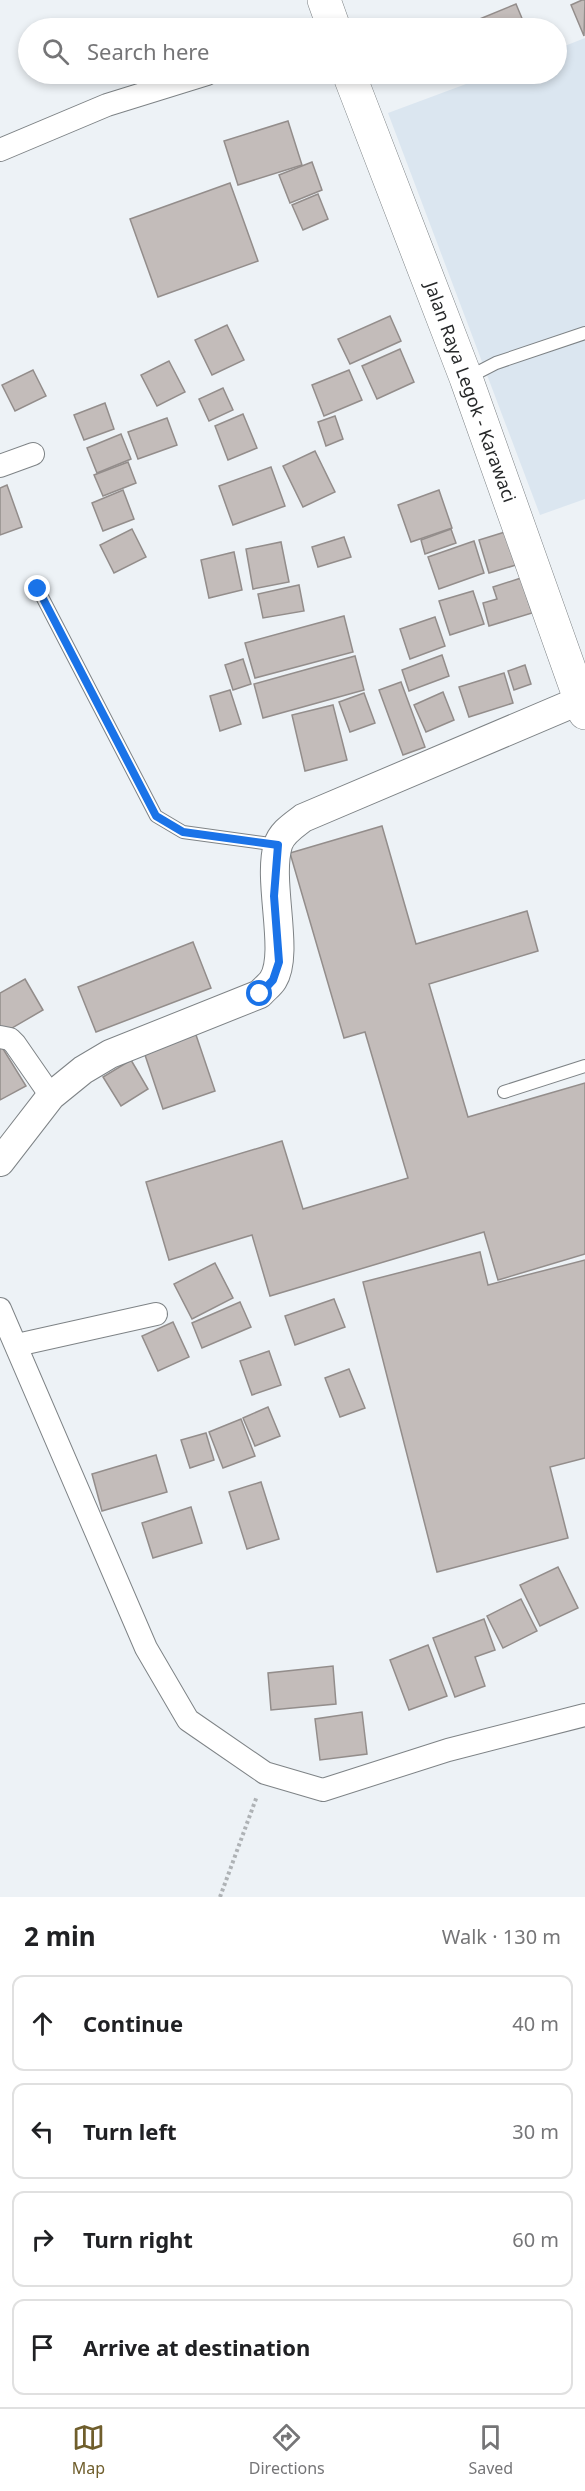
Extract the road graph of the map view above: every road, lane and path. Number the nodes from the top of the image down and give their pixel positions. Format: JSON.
{"nodes":[{"id":1,"x":175,"y":84,"type":"edge"},
{"id":2,"x":353,"y":84,"type":"edge"},
{"id":3,"x":0,"y":150,"type":"edge"},
{"id":4,"x":585,"y":333,"type":"edge"},
{"id":5,"x":466,"y":378,"type":"junction"},
{"id":6,"x":33,"y":454,"type":"dead end"},
{"id":7,"x":0,"y":466,"type":"edge"},
{"id":8,"x":38,"y":589,"type":"dead end"},
{"id":9,"x":583,"y":706,"type":"edge"},
{"id":10,"x":278,"y":845,"type":"junction"},
{"id":11,"x":0,"y":1037,"type":"edge"},
{"id":12,"x":585,"y":1066,"type":"edge"},
{"id":13,"x":504,"y":1092,"type":"dead end"},
{"id":14,"x":51,"y":1096,"type":"junction"},
{"id":15,"x":0,"y":1162,"type":"edge"},
{"id":16,"x":0,"y":1309,"type":"edge"},
{"id":17,"x":156,"y":1314,"type":"dead end"},
{"id":18,"x":16,"y":1345,"type":"junction"},
{"id":19,"x":585,"y":1715,"type":"edge"},
{"id":20,"x":265,"y":1773,"type":"junction"},
{"id":21,"x":219,"y":1897,"type":"edge"}],
"edges":[{"from":1,"to":3,"type":"street"},
{"from":2,"to":5,"type":"main road","name":"Jalan Raya Legok - Karawaci"},
{"from":4,"to":5,"type":"lane"},
{"from":5,"to":9,"type":"main road","name":"Jalan Raya Legok - Karawaci"},
{"from":6,"to":7,"type":"street"},
{"from":8,"to":10,"type":"lane"},
{"from":9,"to":10,"type":"street"},
{"from":10,"to":14,"type":"street"},
{"from":11,"to":14,"type":"street"},
{"from":12,"to":13,"type":"lane"},
{"from":14,"to":15,"type":"street"},
{"from":16,"to":18,"type":"street"},
{"from":17,"to":18,"type":"street"},
{"from":18,"to":20,"type":"street"},
{"from":19,"to":20,"type":"street"},
{"from":20,"to":21,"type":"path"}]}
